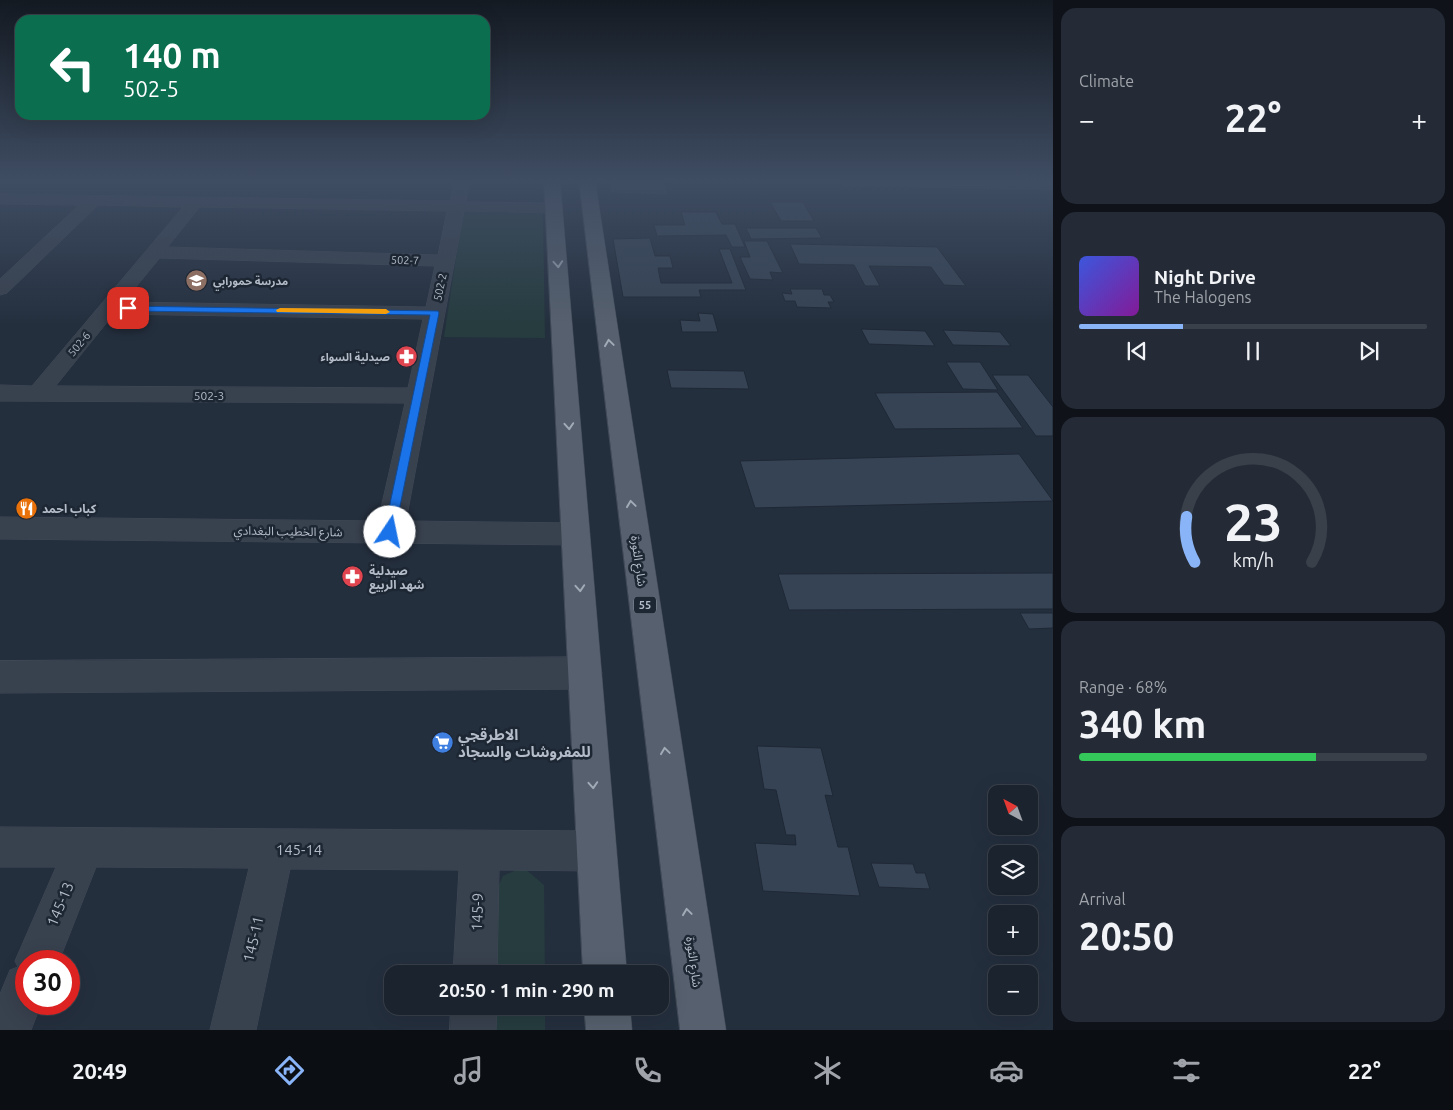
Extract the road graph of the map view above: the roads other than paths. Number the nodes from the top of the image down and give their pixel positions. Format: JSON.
{"nodes":[{"id":1,"x":64,"y":228,"type":"edge"},
{"id":2,"x":175,"y":228,"type":"edge"},
{"id":3,"x":453,"y":228,"type":"edge"},
{"id":4,"x":555,"y":228,"type":"edge"},
{"id":5,"x":594,"y":228,"type":"edge"},
{"id":6,"x":155,"y":252,"type":"junction"},
{"id":7,"x":446,"y":261,"type":"junction"},
{"id":8,"x":0,"y":289,"type":"edge"},
{"id":9,"x":109,"y":308,"type":"junction"},
{"id":10,"x":435,"y":313,"type":"junction"},
{"id":11,"x":0,"y":393,"type":"edge"},
{"id":12,"x":38,"y":393,"type":"junction"},
{"id":13,"x":418,"y":396,"type":"junction"},
{"id":14,"x":0,"y":528,"type":"edge"},
{"id":15,"x":390,"y":532,"type":"junction"},
{"id":16,"x":576,"y":534,"type":"junction"},
{"id":17,"x":586,"y":673,"type":"junction"},
{"id":18,"x":0,"y":677,"type":"edge"},
{"id":19,"x":0,"y":847,"type":"edge"},
{"id":20,"x":84,"y":848,"type":"junction"},
{"id":21,"x":274,"y":849,"type":"junction"},
{"id":22,"x":480,"y":850,"type":"junction"},
{"id":23,"x":597,"y":850,"type":"junction"},
{"id":24,"x":41,"y":950,"type":"edge"},
{"id":25,"x":475,"y":965,"type":"edge"},
{"id":26,"x":604,"y":965,"type":"edge"},
{"id":27,"x":15,"y":1013,"type":"edge"},
{"id":28,"x":474,"y":1015,"type":"edge"},
{"id":29,"x":8,"y":1030,"type":"edge"},
{"id":30,"x":233,"y":1030,"type":"edge"},
{"id":31,"x":473,"y":1030,"type":"edge"},
{"id":32,"x":703,"y":1030,"type":"edge"}],
"edges":[{"from":1,"to":8,"type":"street"},
{"from":2,"to":6,"type":"street","name":"502-6"},
{"from":3,"to":7,"type":"street","name":"502-2"},
{"from":4,"to":16,"type":"main road","one_way":true},
{"from":32,"to":5,"type":"main road","name":"شارع الثورة","number":"55","one_way":true},
{"from":6,"to":7,"type":"street","name":"502-7"},
{"from":6,"to":9,"type":"street","name":"502-6"},
{"from":7,"to":10,"type":"street","name":"502-2"},
{"from":9,"to":10,"type":"street"},
{"from":9,"to":12,"type":"street","name":"502-6"},
{"from":10,"to":13,"type":"street","name":"502-2"},
{"from":11,"to":12,"type":"street","name":"502-3"},
{"from":12,"to":13,"type":"street","name":"502-3"},
{"from":13,"to":15,"type":"street","name":"502-2"},
{"from":14,"to":15,"type":"street","name":"شارع الخطيب البغدادي"},
{"from":15,"to":16,"type":"street","name":"شارع الخطيب البغدادي"},
{"from":16,"to":17,"type":"main road","one_way":true},
{"from":17,"to":18,"type":"street"},
{"from":17,"to":23,"type":"main road","one_way":true},
{"from":19,"to":20,"type":"street","name":"145-14"},
{"from":20,"to":21,"type":"street","name":"145-14"},
{"from":20,"to":24,"type":"street","name":"145-13"},
{"from":21,"to":22,"type":"street","name":"145-14"},
{"from":21,"to":30,"type":"street","name":"145-11"},
{"from":22,"to":23,"type":"street","name":"145-14"},
{"from":22,"to":25,"type":"street","name":"145-9"},
{"from":23,"to":26,"type":"main road"},
{"from":27,"to":29,"type":"street"},
{"from":28,"to":31,"type":"street"}]}
